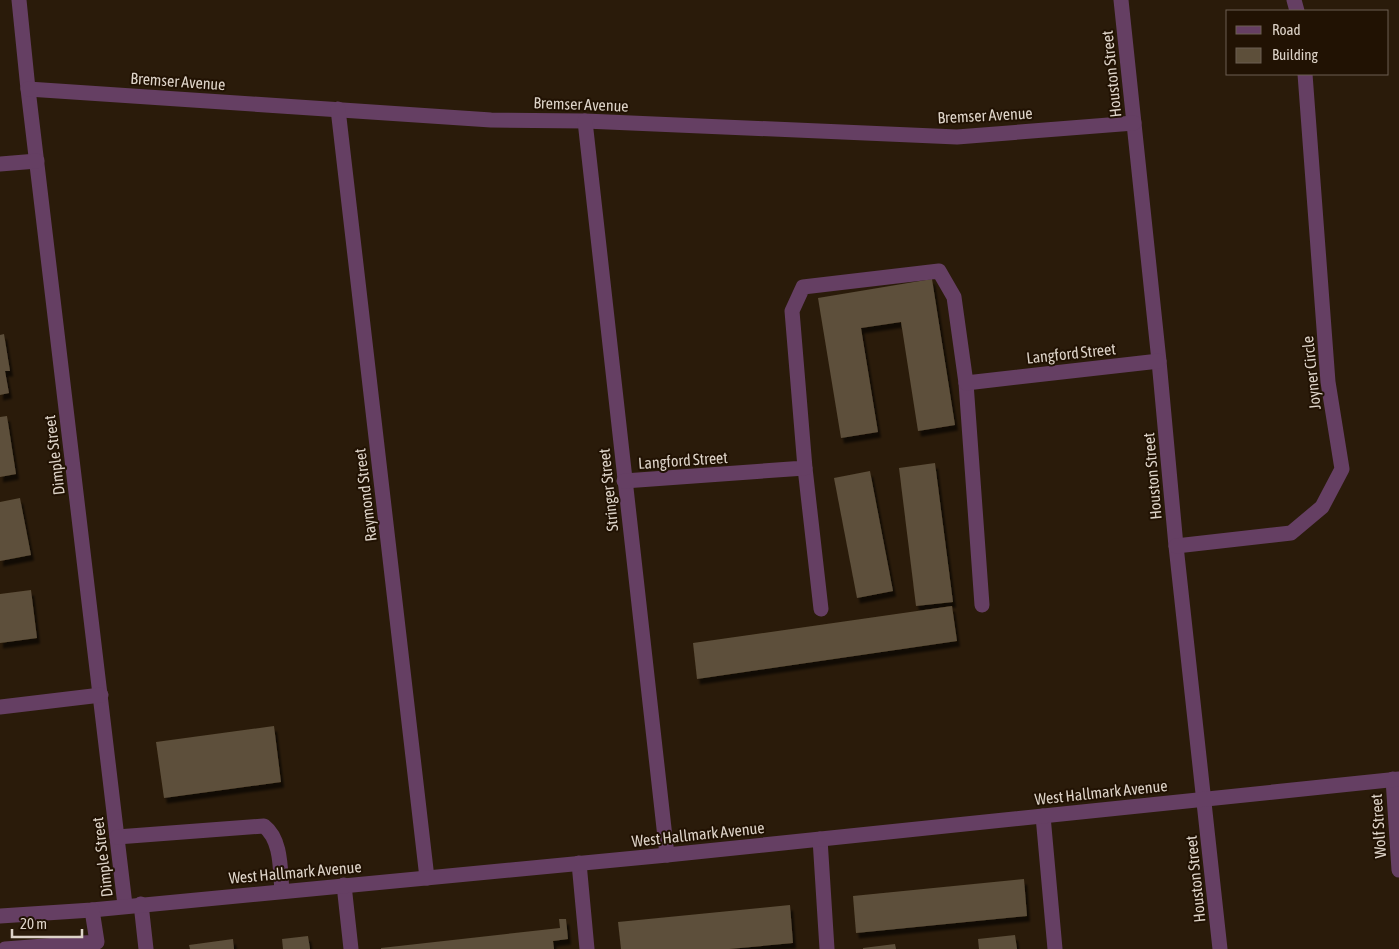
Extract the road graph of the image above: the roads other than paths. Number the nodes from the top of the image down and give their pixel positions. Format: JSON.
{"nodes":[{"id":1,"x":19,"y":0,"type":"edge"},
{"id":2,"x":1121,"y":0,"type":"edge"},
{"id":3,"x":1305,"y":75,"type":"edge"},
{"id":4,"x":28,"y":88,"type":"junction"},
{"id":5,"x":338,"y":109,"type":"junction"},
{"id":6,"x":585,"y":121,"type":"junction"},
{"id":7,"x":1134,"y":123,"type":"junction"},
{"id":8,"x":37,"y":161,"type":"junction"},
{"id":9,"x":0,"y":164,"type":"edge"},
{"id":10,"x":1159,"y":361,"type":"junction"},
{"id":11,"x":966,"y":384,"type":"junction"},
{"id":12,"x":805,"y":468,"type":"junction"},
{"id":13,"x":624,"y":481,"type":"junction"},
{"id":14,"x":1176,"y":546,"type":"junction"},
{"id":15,"x":982,"y":605,"type":"dead end"},
{"id":16,"x":821,"y":609,"type":"dead end"},
{"id":17,"x":101,"y":695,"type":"junction"},
{"id":18,"x":0,"y":707,"type":"edge"},
{"id":19,"x":1396,"y":779,"type":"edge"},
{"id":20,"x":1205,"y":799,"type":"junction"},
{"id":21,"x":1044,"y":816,"type":"junction"},
{"id":22,"x":117,"y":837,"type":"junction"},
{"id":23,"x":820,"y":839,"type":"junction"},
{"id":24,"x":667,"y":855,"type":"junction"},
{"id":25,"x":579,"y":863,"type":"junction"},
{"id":26,"x":1399,"y":870,"type":"edge"},
{"id":27,"x":427,"y":878,"type":"junction"},
{"id":28,"x":344,"y":885,"type":"junction"},
{"id":29,"x":282,"y":891,"type":"junction"},
{"id":30,"x":141,"y":904,"type":"junction"},
{"id":31,"x":125,"y":906,"type":"junction"},
{"id":32,"x":92,"y":910,"type":"junction"},
{"id":33,"x":0,"y":916,"type":"edge"},
{"id":34,"x":98,"y":946,"type":"edge"},
{"id":35,"x":5,"y":949,"type":"edge"},
{"id":36,"x":146,"y":949,"type":"edge"},
{"id":37,"x":351,"y":949,"type":"edge"},
{"id":38,"x":586,"y":949,"type":"edge"},
{"id":39,"x":827,"y":949,"type":"edge"},
{"id":40,"x":1055,"y":949,"type":"edge"},
{"id":41,"x":1220,"y":949,"type":"edge"}],
"edges":[{"from":1,"to":4,"type":"street","name":"Dimple Street"},
{"from":2,"to":7,"type":"street","name":"Houston Street"},
{"from":3,"to":14,"type":"street","name":"Joyner Circle"},
{"from":4,"to":5,"type":"street","name":"Bremser Avenue"},
{"from":4,"to":8,"type":"street","name":"Dimple Street"},
{"from":5,"to":6,"type":"street","name":"Bremser Avenue"},
{"from":5,"to":27,"type":"street","name":"Raymond Street"},
{"from":6,"to":7,"type":"street","name":"Bremser Avenue"},
{"from":6,"to":13,"type":"street","name":"Stringer Street"},
{"from":7,"to":10,"type":"street","name":"Houston Street"},
{"from":8,"to":9,"type":"street"},
{"from":8,"to":17,"type":"street","name":"Dimple Street"},
{"from":10,"to":11,"type":"street","name":"Langford Street"},
{"from":10,"to":14,"type":"street","name":"Houston Street"},
{"from":11,"to":12,"type":"street"},
{"from":11,"to":15,"type":"street"},
{"from":12,"to":13,"type":"street","name":"Langford Street"},
{"from":12,"to":16,"type":"street"},
{"from":13,"to":24,"type":"street","name":"Stringer Street"},
{"from":14,"to":20,"type":"street","name":"Houston Street"},
{"from":17,"to":18,"type":"street"},
{"from":17,"to":22,"type":"street","name":"Dimple Street"},
{"from":19,"to":20,"type":"street","name":"West Hallmark Avenue"},
{"from":19,"to":26,"type":"street","name":"Wolf Street"},
{"from":20,"to":21,"type":"street","name":"West Hallmark Avenue"},
{"from":20,"to":41,"type":"street","name":"Houston Street"},
{"from":21,"to":23,"type":"street","name":"West Hallmark Avenue"},
{"from":21,"to":40,"type":"street"},
{"from":22,"to":29,"type":"street"},
{"from":22,"to":31,"type":"street","name":"Dimple Street"},
{"from":23,"to":24,"type":"street","name":"West Hallmark Avenue"},
{"from":23,"to":39,"type":"street"},
{"from":24,"to":25,"type":"street","name":"West Hallmark Avenue"},
{"from":25,"to":27,"type":"street","name":"West Hallmark Avenue"},
{"from":25,"to":38,"type":"street"},
{"from":27,"to":28,"type":"street","name":"West Hallmark Avenue"},
{"from":28,"to":29,"type":"street","name":"West Hallmark Avenue"},
{"from":28,"to":37,"type":"street"},
{"from":29,"to":30,"type":"street","name":"West Hallmark Avenue"},
{"from":30,"to":31,"type":"street","name":"West Hallmark Avenue"},
{"from":30,"to":36,"type":"street"},
{"from":31,"to":32,"type":"street","name":"West Hallmark Avenue"},
{"from":32,"to":33,"type":"street","name":"West Hallmark Avenue"},
{"from":32,"to":34,"type":"street"},
{"from":34,"to":35,"type":"street"}]}
